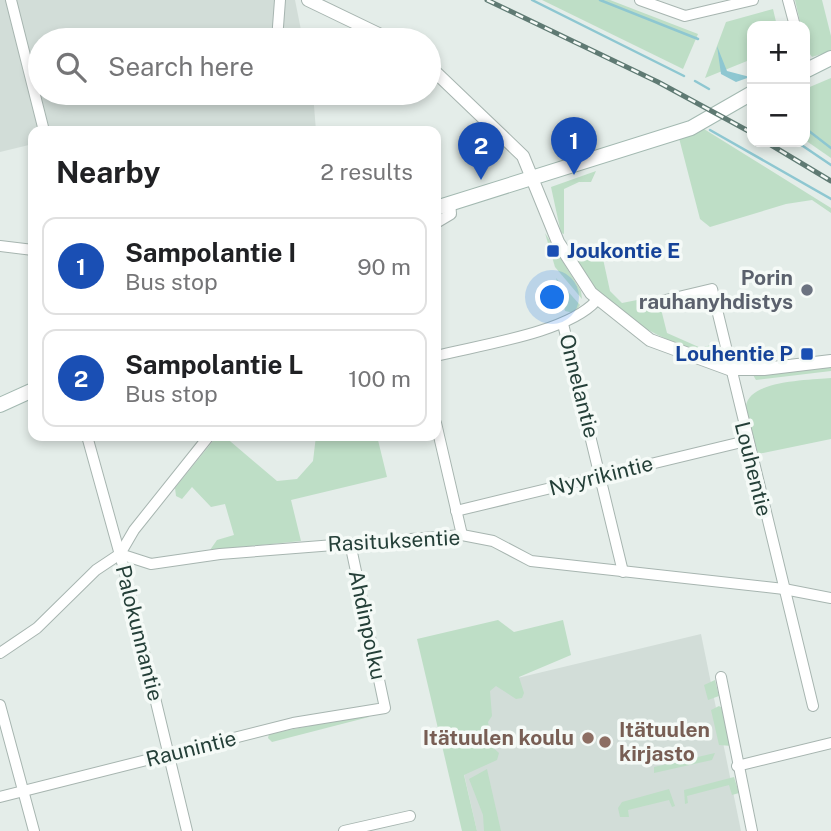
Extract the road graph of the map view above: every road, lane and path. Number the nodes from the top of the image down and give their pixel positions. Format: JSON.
{"nodes":[{"id":1,"x":11,"y":0,"type":"edge"},
{"id":2,"x":280,"y":0,"type":"edge"},
{"id":3,"x":308,"y":0,"type":"edge"},
{"id":4,"x":640,"y":0,"type":"edge"},
{"id":5,"x":753,"y":0,"type":"edge"},
{"id":6,"x":788,"y":0,"type":"edge"},
{"id":7,"x":794,"y":21,"type":"edge"},
{"id":8,"x":278,"y":28,"type":"edge"},
{"id":9,"x":366,"y":28,"type":"edge"},
{"id":10,"x":831,"y":58,"type":"edge"},
{"id":11,"x":810,"y":66,"type":"edge"},
{"id":12,"x":28,"y":67,"type":"edge"},
{"id":13,"x":441,"y":77,"type":"edge"},
{"id":14,"x":747,"y":96,"type":"edge"},
{"id":15,"x":37,"y":105,"type":"edge"},
{"id":16,"x":43,"y":126,"type":"edge"},
{"id":17,"x":532,"y":175,"type":"junction"},
{"id":18,"x":450,"y":202,"type":"junction"},
{"id":19,"x":441,"y":206,"type":"edge"},
{"id":20,"x":441,"y":220,"type":"edge"},
{"id":21,"x":0,"y":246,"type":"edge"},
{"id":22,"x":28,"y":249,"type":"edge"},
{"id":23,"x":596,"y":301,"type":"junction"},
{"id":24,"x":653,"y":303,"type":"dead end"},
{"id":25,"x":563,"y":324,"type":"junction"},
{"id":26,"x":441,"y":355,"type":"edge"},
{"id":27,"x":831,"y":361,"type":"edge"},
{"id":28,"x":729,"y":369,"type":"junction"},
{"id":29,"x":28,"y":392,"type":"edge"},
{"id":30,"x":0,"y":405,"type":"edge"},
{"id":31,"x":88,"y":441,"type":"edge"},
{"id":32,"x":205,"y":441,"type":"edge"},
{"id":33,"x":440,"y":441,"type":"edge"},
{"id":34,"x":746,"y":441,"type":"junction"},
{"id":35,"x":601,"y":475,"type":"junction"},
{"id":36,"x":456,"y":511,"type":"junction"},
{"id":37,"x":462,"y":536,"type":"junction"},
{"id":38,"x":350,"y":543,"type":"junction"},
{"id":39,"x":120,"y":554,"type":"junction"},
{"id":40,"x":623,"y":572,"type":"junction"},
{"id":41,"x":784,"y":589,"type":"junction"},
{"id":42,"x":831,"y":598,"type":"edge"},
{"id":43,"x":1,"y":649,"type":"edge"},
{"id":44,"x":721,"y":677,"type":"dead end"},
{"id":45,"x":0,"y":705,"type":"edge"},
{"id":46,"x":813,"y":706,"type":"dead end"},
{"id":47,"x":384,"y":708,"type":"joint"},
{"id":48,"x":831,"y":743,"type":"edge"},
{"id":49,"x":169,"y":755,"type":"junction"},
{"id":50,"x":737,"y":766,"type":"junction"},
{"id":51,"x":24,"y":791,"type":"junction"},
{"id":52,"x":0,"y":797,"type":"edge"},
{"id":53,"x":410,"y":816,"type":"dead end"},
{"id":54,"x":350,"y":830,"type":"edge"},
{"id":55,"x":34,"y":831,"type":"edge"},
{"id":56,"x":187,"y":831,"type":"edge"},
{"id":57,"x":752,"y":831,"type":"edge"}],
"edges":[{"from":1,"to":12,"type":"street"},
{"from":2,"to":8,"type":"street"},
{"from":3,"to":9,"type":"street"},
{"from":4,"to":5,"type":"street"},
{"from":6,"to":7,"type":"street"},
{"from":10,"to":11,"type":"main road"},
{"from":13,"to":17,"type":"street"},
{"from":14,"to":17,"type":"main road"},
{"from":15,"to":16,"type":"street"},
{"from":17,"to":18,"type":"main road"},
{"from":17,"to":23,"type":"street"},
{"from":18,"to":19,"type":"main road"},
{"from":18,"to":20,"type":"street"},
{"from":21,"to":22,"type":"street"},
{"from":23,"to":25,"type":"street"},
{"from":23,"to":28,"type":"street"},
{"from":24,"to":28,"type":"street","name":"Louhentie"},
{"from":25,"to":26,"type":"street"},
{"from":25,"to":35,"type":"street","name":"Onnelantie"},
{"from":27,"to":28,"type":"street"},
{"from":28,"to":34,"type":"street","name":"Louhentie"},
{"from":29,"to":30,"type":"main road"},
{"from":31,"to":39,"type":"street","name":"Palokunnantie"},
{"from":32,"to":39,"type":"street"},
{"from":33,"to":36,"type":"street"},
{"from":34,"to":35,"type":"street","name":"Nyyrikintie"},
{"from":34,"to":41,"type":"street","name":"Louhentie"},
{"from":35,"to":36,"type":"street","name":"Nyyrikintie"},
{"from":35,"to":40,"type":"street","name":"Onnelantie"},
{"from":36,"to":37,"type":"street"},
{"from":37,"to":38,"type":"street","name":"Rasituksentie"},
{"from":37,"to":40,"type":"street","name":"Rasituksentie"},
{"from":38,"to":39,"type":"street","name":"Rasituksentie"},
{"from":38,"to":47,"type":"street","name":"Ahdinpolku"},
{"from":39,"to":43,"type":"street"},
{"from":39,"to":49,"type":"street","name":"Palokunnantie"},
{"from":40,"to":41,"type":"street","name":"Rasituksentie"},
{"from":41,"to":42,"type":"street","name":"Rasituksentie"},
{"from":41,"to":46,"type":"street","name":"Louhentie"},
{"from":44,"to":50,"type":"street"},
{"from":45,"to":51,"type":"street"},
{"from":47,"to":49,"type":"street","name":"Raunintie"},
{"from":48,"to":50,"type":"street"},
{"from":49,"to":51,"type":"street","name":"Raunintie"},
{"from":49,"to":56,"type":"street","name":"Palokunnantie"},
{"from":50,"to":57,"type":"street"},
{"from":51,"to":52,"type":"street","name":"Raunintie"},
{"from":51,"to":55,"type":"street"},
{"from":53,"to":54,"type":"street"}]}
